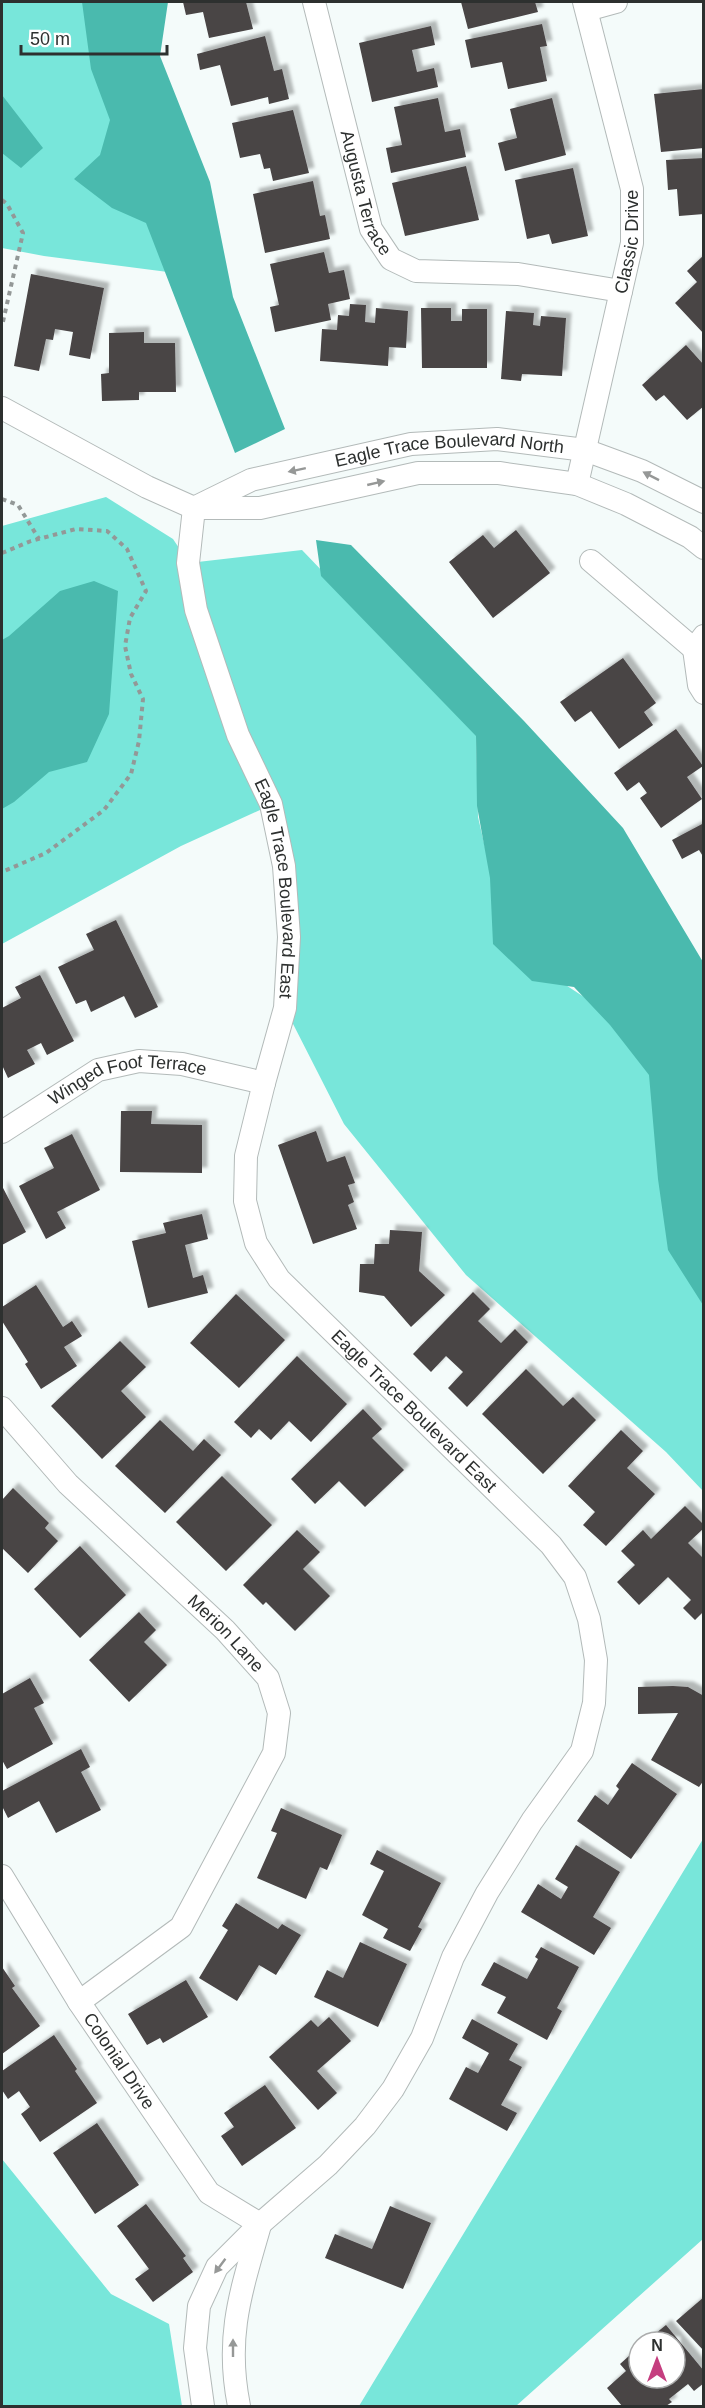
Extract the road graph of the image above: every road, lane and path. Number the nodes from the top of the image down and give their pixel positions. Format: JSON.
{"nodes":[{"id":1,"x":314,"y":2,"type":"edge"},
{"id":2,"x":616,"y":2,"type":"edge"},
{"id":3,"x":585,"y":6,"type":"edge"},
{"id":4,"x":2,"y":200,"type":"edge"},
{"id":5,"x":621,"y":291,"type":"junction"},
{"id":6,"x":2,"y":326,"type":"edge"},
{"id":7,"x":2,"y":408,"type":"edge"},
{"id":8,"x":585,"y":450,"type":"junction"},
{"id":9,"x":577,"y":484,"type":"junction"},
{"id":10,"x":2,"y":499,"type":"edge"},
{"id":11,"x":704,"y":502,"type":"edge"},
{"id":12,"x":194,"y":508,"type":"junction"},
{"id":13,"x":39,"y":539,"type":"junction"},
{"id":14,"x":704,"y":548,"type":"edge"},
{"id":15,"x":2,"y":553,"type":"edge"},
{"id":16,"x":591,"y":561,"type":"dead end"},
{"id":17,"x":699,"y":643,"type":"edge"},
{"id":18,"x":704,"y":693,"type":"edge"},
{"id":19,"x":2,"y":872,"type":"edge"},
{"id":20,"x":264,"y":1083,"type":"junction"},
{"id":21,"x":2,"y":1132,"type":"edge"},
{"id":22,"x":2,"y":1408,"type":"edge"},
{"id":23,"x":2,"y":1876,"type":"edge"},
{"id":24,"x":79,"y":2002,"type":"junction"},
{"id":25,"x":260,"y":2224,"type":"junction"},
{"id":26,"x":203,"y":2406,"type":"edge"},
{"id":27,"x":239,"y":2406,"type":"edge"}],
"edges":[{"from":1,"to":5,"type":"street","name":"Augusta Terrace"},
{"from":2,"to":3,"type":"street"},
{"from":3,"to":5,"type":"street","name":"Classic Drive"},
{"from":4,"to":6,"type":"path"},
{"from":5,"to":8,"type":"street","name":"Classic Drive"},
{"from":7,"to":12,"type":"street","name":"Eagle Trace Boulevard North"},
{"from":8,"to":9,"type":"street","name":"Classic Drive"},
{"from":11,"to":8,"type":"street","name":"Eagle Trace Boulevard North","one_way":true},
{"from":8,"to":12,"type":"street","name":"Eagle Trace Boulevard North","one_way":true},
{"from":12,"to":9,"type":"street","name":"Eagle Trace Boulevard North","one_way":true},
{"from":9,"to":14,"type":"street","name":"Eagle Trace Boulevard North"},
{"from":10,"to":13,"type":"path"},
{"from":12,"to":20,"type":"street","name":"Eagle Trace Boulevard East"},
{"from":13,"to":15,"type":"path"},
{"from":13,"to":19,"type":"path"},
{"from":16,"to":17,"type":"street"},
{"from":17,"to":18,"type":"street"},
{"from":20,"to":21,"type":"street","name":"Winged Foot Terrace"},
{"from":20,"to":25,"type":"street","name":"Eagle Trace Boulevard East"},
{"from":22,"to":24,"type":"street","name":"Merion Lane"},
{"from":23,"to":24,"type":"street","name":"Colonial Drive"},
{"from":24,"to":25,"type":"street","name":"Colonial Drive"},
{"from":25,"to":26,"type":"street","name":"Eagle Trace Boulevard East","one_way":true},
{"from":27,"to":25,"type":"street","one_way":true}]}
